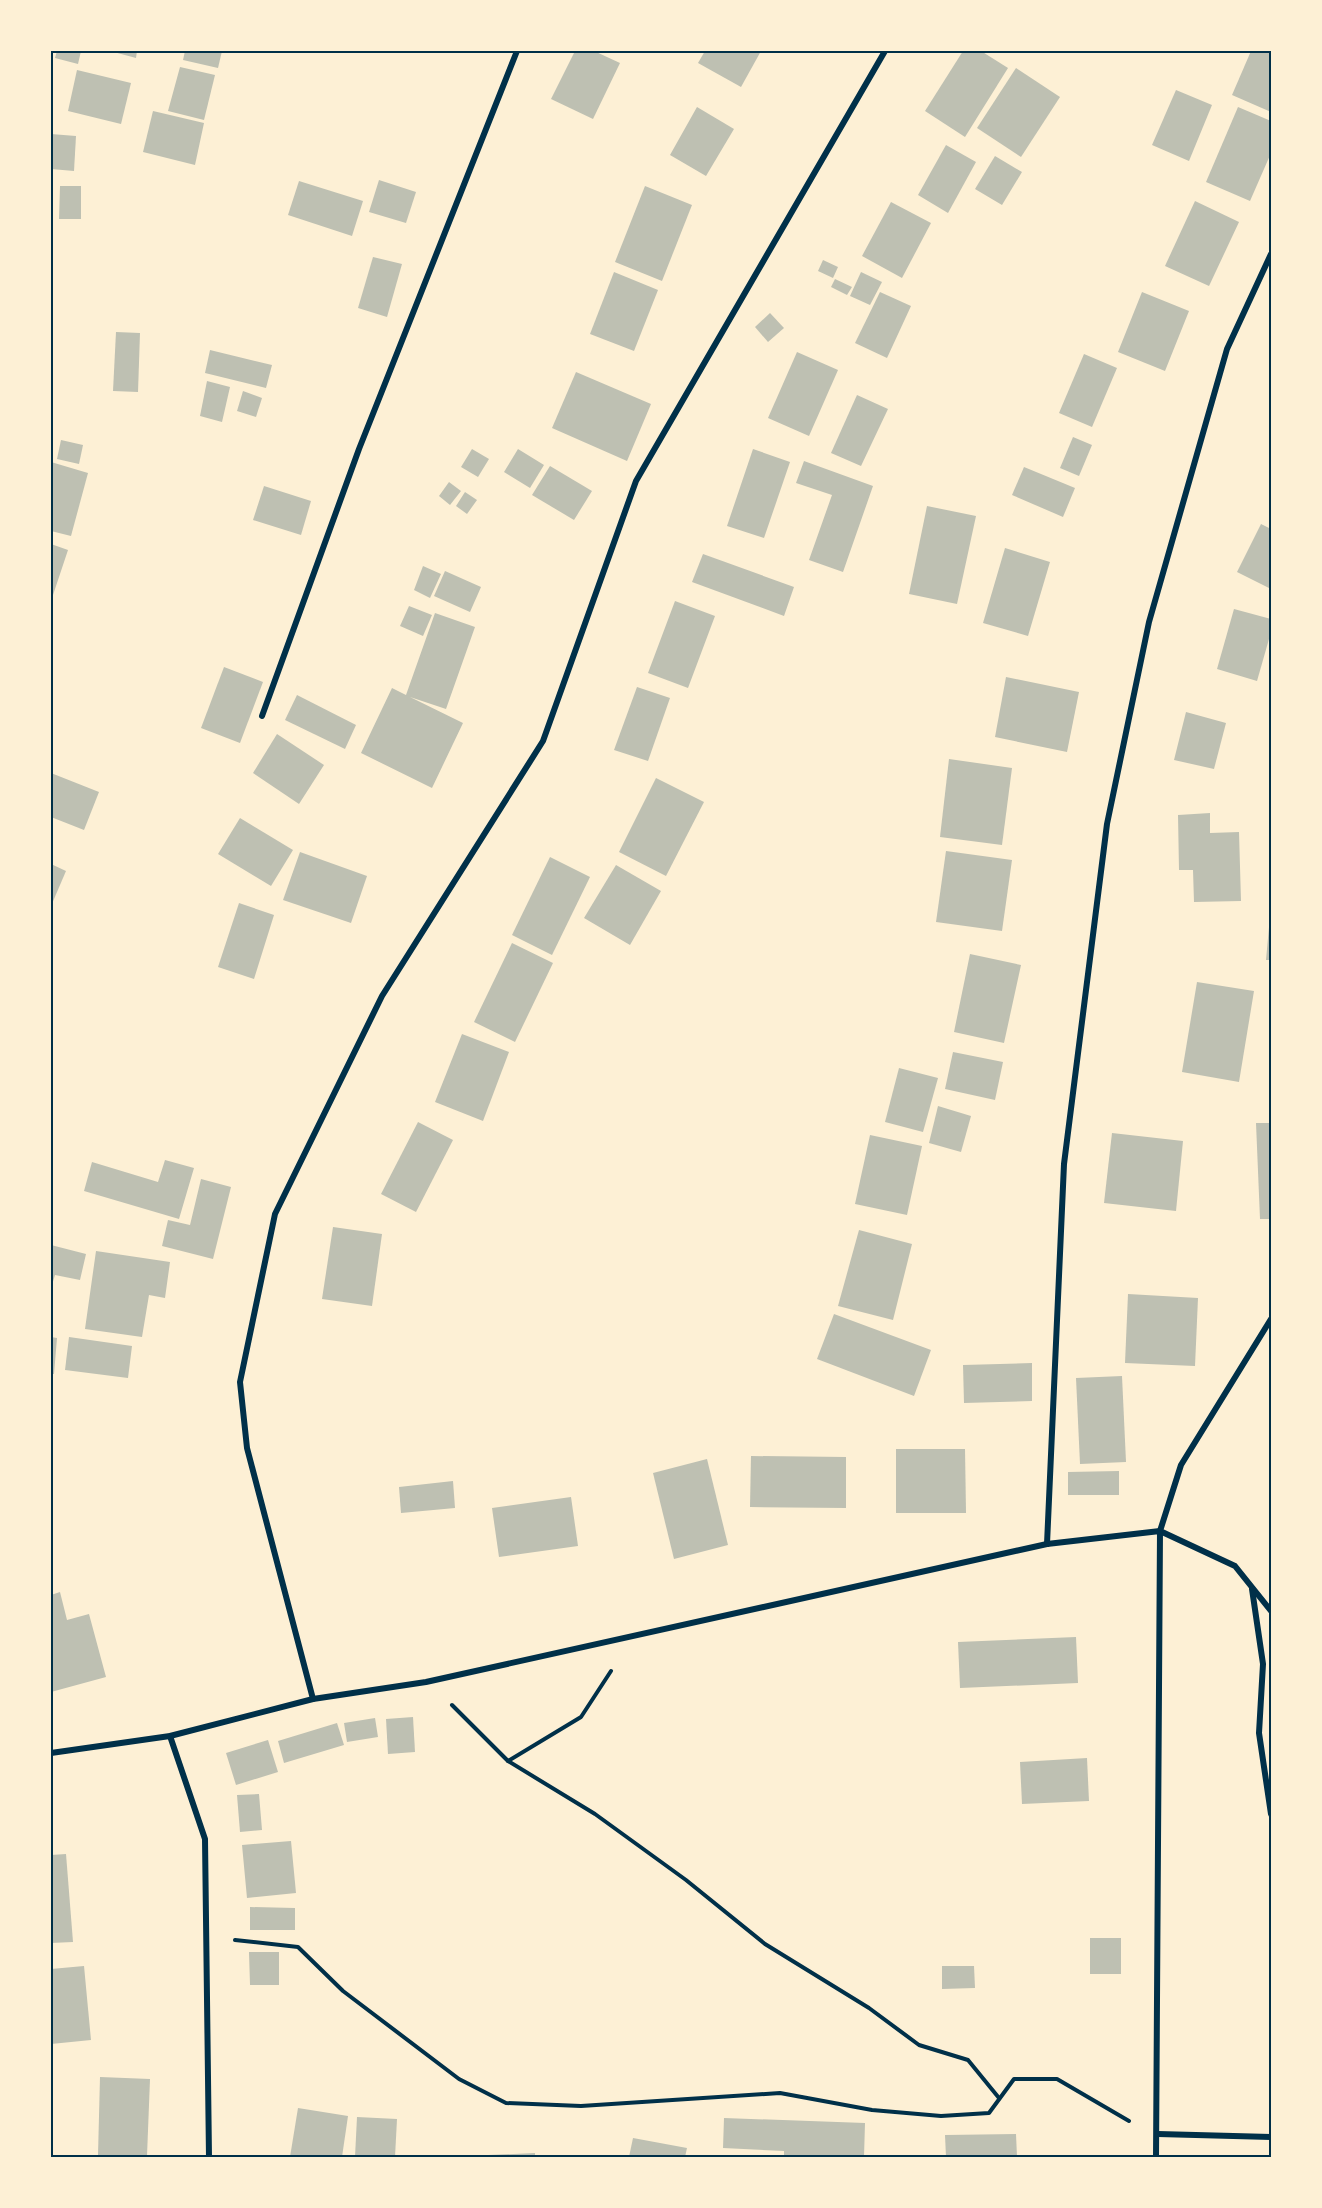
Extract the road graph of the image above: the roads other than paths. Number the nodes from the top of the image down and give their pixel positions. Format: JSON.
{"nodes":[{"id":1,"x":517,"y":51,"type":"edge"},
{"id":2,"x":885,"y":51,"type":"edge"},
{"id":3,"x":1271,"y":254,"type":"edge"},
{"id":4,"x":262,"y":716,"type":"dead end"},
{"id":5,"x":1271,"y":1319,"type":"edge"},
{"id":6,"x":1160,"y":1532,"type":"junction"},
{"id":7,"x":1047,"y":1544,"type":"junction"},
{"id":8,"x":1252,"y":1587,"type":"junction"},
{"id":9,"x":1271,"y":1611,"type":"edge"},
{"id":10,"x":314,"y":1699,"type":"junction"},
{"id":11,"x":170,"y":1736,"type":"junction"},
{"id":12,"x":51,"y":1753,"type":"edge"},
{"id":13,"x":1271,"y":1814,"type":"edge"},
{"id":14,"x":1158,"y":2134,"type":"junction"},
{"id":15,"x":1271,"y":2137,"type":"edge"},
{"id":16,"x":210,"y":2157,"type":"edge"},
{"id":17,"x":1156,"y":2157,"type":"edge"}],
"edges":[{"from":1,"to":4,"type":"street"},
{"from":2,"to":10,"type":"street"},
{"from":3,"to":7,"type":"street"},
{"from":5,"to":6,"type":"street"},
{"from":6,"to":7,"type":"street"},
{"from":6,"to":8,"type":"street"},
{"from":6,"to":14,"type":"street"},
{"from":7,"to":10,"type":"street"},
{"from":8,"to":9,"type":"street"},
{"from":8,"to":13,"type":"street"},
{"from":10,"to":11,"type":"street"},
{"from":11,"to":12,"type":"street"},
{"from":11,"to":16,"type":"street"},
{"from":14,"to":15,"type":"street"},
{"from":14,"to":17,"type":"street"}]}
